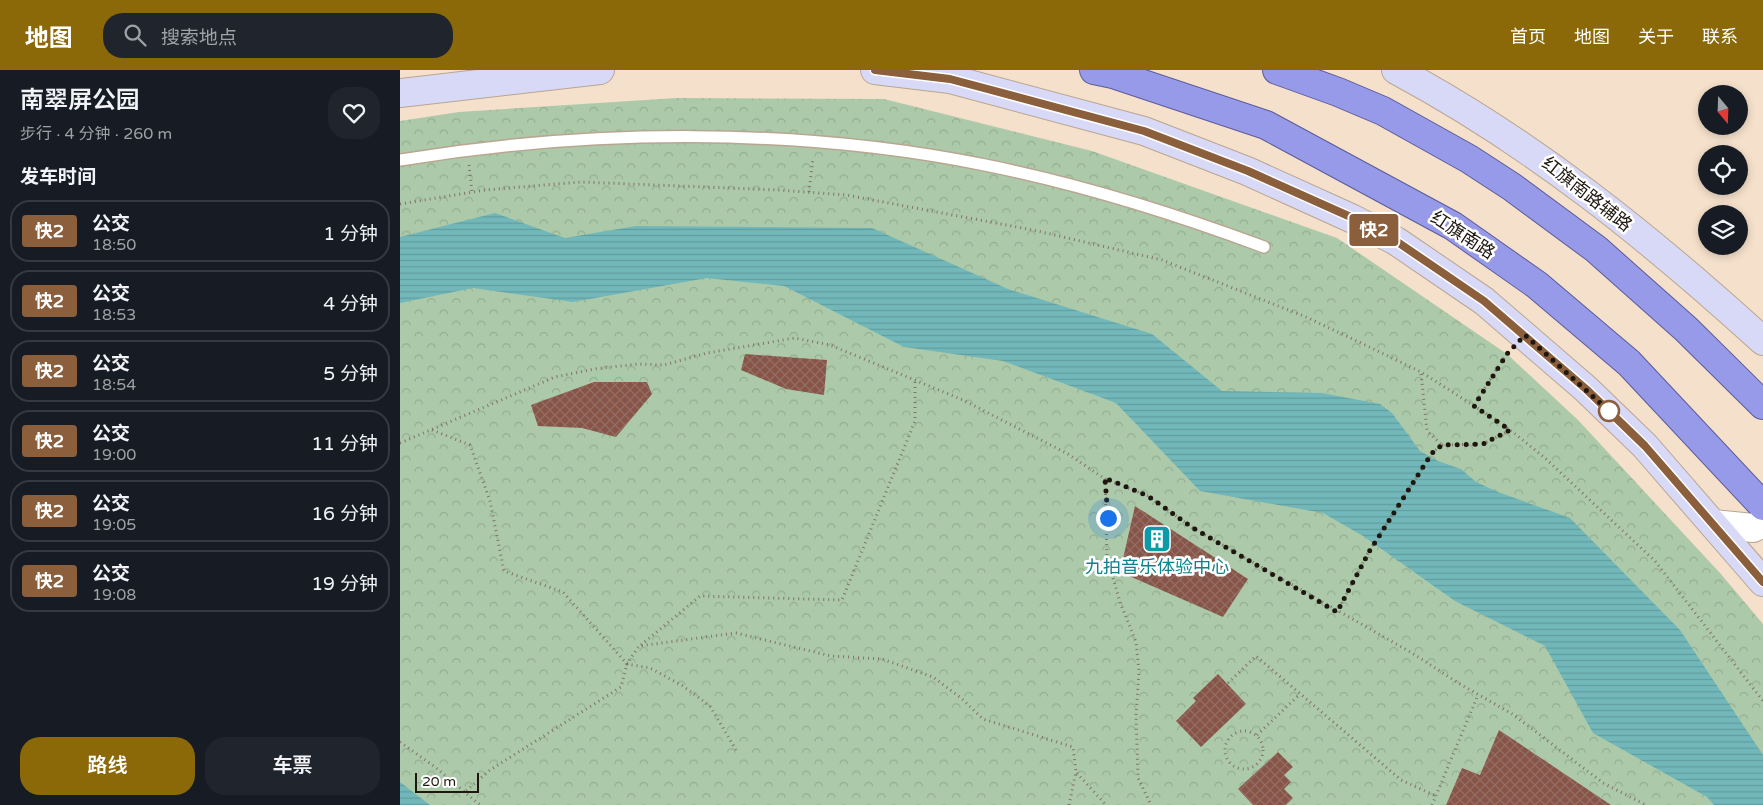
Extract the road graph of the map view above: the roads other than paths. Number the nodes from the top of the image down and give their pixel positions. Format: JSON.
{"nodes":[{"id":1,"x":600,"y":70,"type":"edge"},
{"id":2,"x":875,"y":70,"type":"edge"},
{"id":3,"x":1094,"y":70,"type":"edge"},
{"id":4,"x":1277,"y":70,"type":"edge"},
{"id":5,"x":1396,"y":70,"type":"edge"},
{"id":6,"x":400,"y":93,"type":"edge"},
{"id":7,"x":400,"y":160,"type":"edge"},
{"id":8,"x":1264,"y":247,"type":"dead end"},
{"id":9,"x":1763,"y":341,"type":"edge"},
{"id":10,"x":1763,"y":405,"type":"edge"},
{"id":11,"x":1763,"y":506,"type":"edge"},
{"id":12,"x":1763,"y":523,"type":"edge"},
{"id":13,"x":1713,"y":524,"type":"junction"},
{"id":14,"x":1763,"y":582,"type":"edge"}],
"edges":[{"from":1,"to":6,"type":"main road"},
{"from":2,"to":13,"type":"main road"},
{"from":3,"to":11,"type":"highway","name":"红旗南路"},
{"from":4,"to":10,"type":"highway"},
{"from":5,"to":9,"type":"main road","name":"红旗南路辅路"},
{"from":7,"to":8,"type":"lane"},
{"from":12,"to":13,"type":"street"},
{"from":13,"to":14,"type":"main road"}]}
